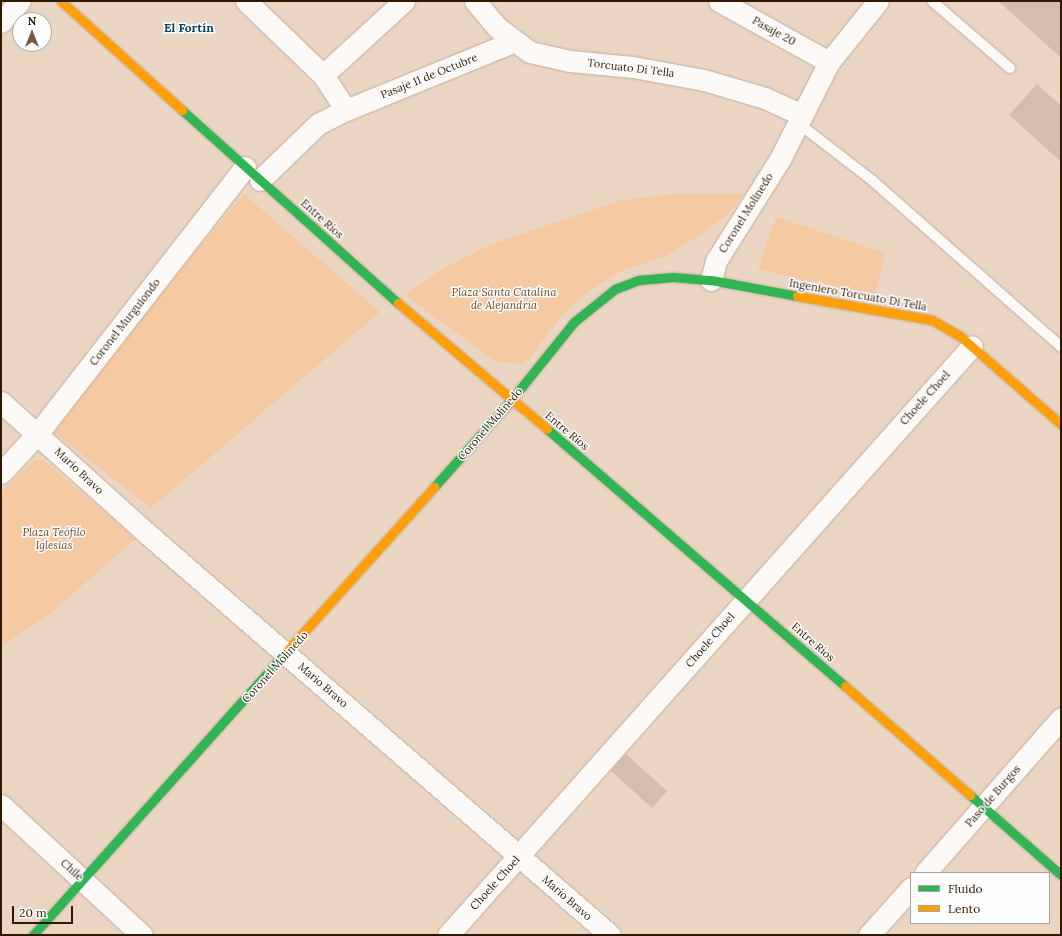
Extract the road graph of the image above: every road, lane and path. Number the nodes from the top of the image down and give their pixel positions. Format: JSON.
{"nodes":[{"id":1,"x":20,"y":1,"type":"edge"},
{"id":2,"x":61,"y":1,"type":"edge"},
{"id":3,"x":246,"y":1,"type":"edge"},
{"id":4,"x":404,"y":1,"type":"edge"},
{"id":5,"x":475,"y":1,"type":"edge"},
{"id":6,"x":718,"y":1,"type":"edge"},
{"id":7,"x":878,"y":1,"type":"edge"},
{"id":8,"x":932,"y":1,"type":"edge"},
{"id":9,"x":1,"y":22,"type":"edge"},
{"id":10,"x":513,"y":42,"type":"junction"},
{"id":11,"x":828,"y":62,"type":"junction"},
{"id":12,"x":1010,"y":68,"type":"dead end"},
{"id":13,"x":323,"y":75,"type":"junction"},
{"id":14,"x":346,"y":110,"type":"junction"},
{"id":15,"x":800,"y":119,"type":"junction"},
{"id":16,"x":252,"y":173,"type":"junction"},
{"id":17,"x":711,"y":280,"type":"junction"},
{"id":18,"x":972,"y":346,"type":"junction"},
{"id":19,"x":1061,"y":347,"type":"edge"},
{"id":20,"x":512,"y":400,"type":"junction"},
{"id":21,"x":1,"y":402,"type":"edge"},
{"id":22,"x":1061,"y":424,"type":"edge"},
{"id":23,"x":38,"y":433,"type":"junction"},
{"id":24,"x":1,"y":473,"type":"edge"},
{"id":25,"x":746,"y":599,"type":"junction"},
{"id":26,"x":287,"y":654,"type":"junction"},
{"id":27,"x":1061,"y":718,"type":"edge"},
{"id":28,"x":1,"y":805,"type":"edge"},
{"id":29,"x":984,"y":807,"type":"junction"},
{"id":30,"x":519,"y":856,"type":"junction"},
{"id":31,"x":925,"y":872,"type":"edge"},
{"id":32,"x":1061,"y":874,"type":"edge"},
{"id":33,"x":83,"y":879,"type":"junction"},
{"id":34,"x":910,"y":889,"type":"edge"},
{"id":35,"x":33,"y":935,"type":"edge"},
{"id":36,"x":142,"y":935,"type":"edge"},
{"id":37,"x":448,"y":935,"type":"edge"},
{"id":38,"x":610,"y":935,"type":"edge"},
{"id":39,"x":869,"y":935,"type":"edge"}],
"edges":[{"from":1,"to":9,"type":"street"},
{"from":2,"to":16,"type":"street","name":"Entre Ríos"},
{"from":3,"to":13,"type":"street"},
{"from":4,"to":13,"type":"street"},
{"from":5,"to":10,"type":"street","name":"Torcuato Di Tella"},
{"from":6,"to":11,"type":"street","name":"Pasaje 20"},
{"from":7,"to":11,"type":"street","name":"Coronel Molinedo"},
{"from":8,"to":12,"type":"lane"},
{"from":10,"to":14,"type":"street","name":"Pasaje 11 de Octubre"},
{"from":10,"to":15,"type":"street","name":"Torcuato Di Tella"},
{"from":11,"to":15,"type":"street","name":"Coronel Molinedo"},
{"from":13,"to":14,"type":"street"},
{"from":14,"to":16,"type":"street","name":"Coronel Murguiondo"},
{"from":15,"to":17,"type":"street","name":"Coronel Molinedo"},
{"from":15,"to":19,"type":"lane"},
{"from":16,"to":20,"type":"street","name":"Entre Ríos"},
{"from":16,"to":23,"type":"street","name":"Coronel Murguiondo"},
{"from":17,"to":18,"type":"street","name":"Ingeniero Torcuato Di Tella"},
{"from":17,"to":20,"type":"street","name":"Coronel Molinedo"},
{"from":18,"to":22,"type":"street","name":"Ingeniero Torcuato Di Tella"},
{"from":18,"to":25,"type":"street","name":"Choele Choel"},
{"from":20,"to":25,"type":"street","name":"Entre Ríos"},
{"from":20,"to":26,"type":"street","name":"Coronel Molinedo"},
{"from":21,"to":23,"type":"street","name":"Mario Bravo"},
{"from":23,"to":24,"type":"street","name":"Coronel Murguiondo"},
{"from":23,"to":26,"type":"street","name":"Mario Bravo"},
{"from":25,"to":29,"type":"street","name":"Entre Ríos"},
{"from":25,"to":30,"type":"street","name":"Choele Choel"},
{"from":26,"to":30,"type":"street","name":"Mario Bravo"},
{"from":26,"to":33,"type":"street","name":"Coronel Molinedo"},
{"from":27,"to":29,"type":"street","name":"Paso de Burgos"},
{"from":28,"to":33,"type":"street","name":"Chile"},
{"from":29,"to":31,"type":"street","name":"Paso de Burgos"},
{"from":29,"to":32,"type":"street","name":"Entre Ríos"},
{"from":30,"to":37,"type":"street","name":"Choele Choel"},
{"from":30,"to":38,"type":"street","name":"Mario Bravo"},
{"from":33,"to":35,"type":"street","name":"Coronel Molinedo"},
{"from":33,"to":36,"type":"street","name":"Chile"},
{"from":34,"to":39,"type":"street"}]}
